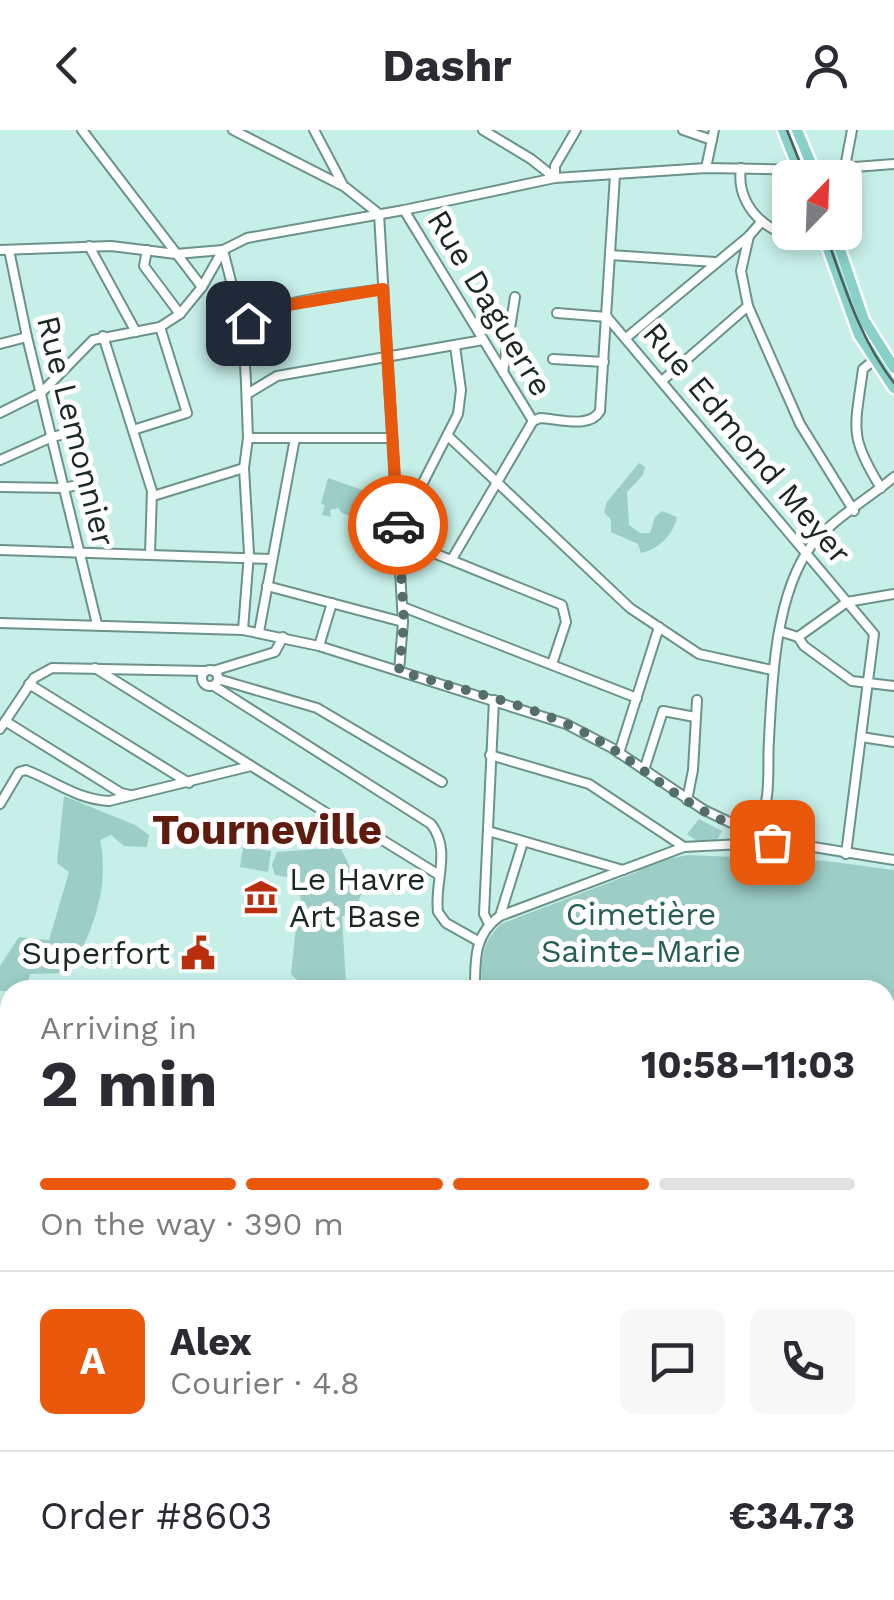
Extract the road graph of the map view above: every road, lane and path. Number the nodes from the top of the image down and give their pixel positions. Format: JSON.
{"nodes":[{"id":1,"x":82,"y":130,"type":"edge"},
{"id":2,"x":233,"y":130,"type":"edge"},
{"id":3,"x":314,"y":130,"type":"edge"},
{"id":4,"x":482,"y":130,"type":"edge"},
{"id":5,"x":576,"y":130,"type":"edge"},
{"id":6,"x":683,"y":130,"type":"edge"},
{"id":7,"x":783,"y":130,"type":"edge"},
{"id":8,"x":798,"y":130,"type":"edge"},
{"id":9,"x":852,"y":130,"type":"edge"},
{"id":10,"x":713,"y":135,"type":"edge"},
{"id":11,"x":796,"y":160,"type":"edge"},
{"id":12,"x":810,"y":160,"type":"edge"},
{"id":13,"x":846,"y":160,"type":"edge"},
{"id":14,"x":894,"y":164,"type":"edge"},
{"id":15,"x":862,"y":166,"type":"edge"},
{"id":16,"x":332,"y":167,"type":"junction"},
{"id":17,"x":706,"y":168,"type":"junction"},
{"id":18,"x":741,"y":168,"type":"junction"},
{"id":19,"x":772,"y":171,"type":"edge"},
{"id":20,"x":316,"y":174,"type":"junction"},
{"id":21,"x":615,"y":174,"type":"junction"},
{"id":22,"x":555,"y":178,"type":"junction"},
{"id":23,"x":345,"y":187,"type":"junction"},
{"id":24,"x":357,"y":196,"type":"junction"},
{"id":25,"x":404,"y":210,"type":"junction"},
{"id":26,"x":379,"y":214,"type":"junction"},
{"id":27,"x":354,"y":219,"type":"junction"},
{"id":28,"x":762,"y":221,"type":"junction"},
{"id":29,"x":772,"y":226,"type":"edge"},
{"id":30,"x":749,"y":236,"type":"junction"},
{"id":31,"x":89,"y":246,"type":"junction"},
{"id":32,"x":5,"y":250,"type":"edge"},
{"id":33,"x":146,"y":250,"type":"junction"},
{"id":34,"x":223,"y":250,"type":"junction"},
{"id":35,"x":831,"y":250,"type":"edge"},
{"id":36,"x":833,"y":250,"type":"edge"},
{"id":37,"x":176,"y":254,"type":"junction"},
{"id":38,"x":610,"y":255,"type":"junction"},
{"id":39,"x":715,"y":262,"type":"junction"},
{"id":40,"x":202,"y":286,"type":"junction"},
{"id":41,"x":383,"y":289,"type":"junction"},
{"id":42,"x":515,"y":297,"type":"dead end"},
{"id":43,"x":748,"y":306,"type":"junction"},
{"id":44,"x":556,"y":313,"type":"dead end"},
{"id":45,"x":180,"y":314,"type":"junction"},
{"id":46,"x":607,"y":316,"type":"junction"},
{"id":47,"x":160,"y":327,"type":"junction"},
{"id":48,"x":243,"y":328,"type":"junction"},
{"id":49,"x":136,"y":332,"type":"junction"},
{"id":50,"x":102,"y":336,"type":"junction"},
{"id":51,"x":27,"y":337,"type":"junction"},
{"id":52,"x":626,"y":338,"type":"junction"},
{"id":53,"x":483,"y":340,"type":"junction"},
{"id":54,"x":0,"y":344,"type":"edge"},
{"id":55,"x":455,"y":346,"type":"junction"},
{"id":56,"x":388,"y":358,"type":"junction"},
{"id":57,"x":554,"y":359,"type":"dead end"},
{"id":58,"x":873,"y":360,"type":"junction"},
{"id":59,"x":604,"y":362,"type":"junction"},
{"id":60,"x":894,"y":368,"type":"edge"},
{"id":61,"x":503,"y":372,"type":"junction"},
{"id":62,"x":662,"y":380,"type":"junction"},
{"id":63,"x":894,"y":388,"type":"edge"},
{"id":64,"x":42,"y":392,"type":"junction"},
{"id":65,"x":247,"y":394,"type":"junction"},
{"id":66,"x":0,"y":413,"type":"edge"},
{"id":67,"x":533,"y":421,"type":"junction"},
{"id":68,"x":76,"y":430,"type":"dead end"},
{"id":69,"x":133,"y":430,"type":"junction"},
{"id":70,"x":52,"y":436,"type":"junction"},
{"id":71,"x":448,"y":436,"type":"junction"},
{"id":72,"x":248,"y":438,"type":"junction"},
{"id":73,"x":295,"y":438,"type":"junction"},
{"id":74,"x":392,"y":438,"type":"junction"},
{"id":75,"x":0,"y":458,"type":"edge"},
{"id":76,"x":244,"y":468,"type":"junction"},
{"id":77,"x":894,"y":477,"type":"edge"},
{"id":78,"x":90,"y":482,"type":"dead end"},
{"id":79,"x":500,"y":482,"type":"junction"},
{"id":80,"x":0,"y":486,"type":"edge"},
{"id":81,"x":64,"y":488,"type":"junction"},
{"id":82,"x":881,"y":488,"type":"junction"},
{"id":83,"x":153,"y":496,"type":"junction"},
{"id":84,"x":854,"y":511,"type":"junction"},
{"id":85,"x":397,"y":516,"type":"junction"},
{"id":86,"x":399,"y":538,"type":"junction"},
{"id":87,"x":0,"y":550,"type":"edge"},
{"id":88,"x":807,"y":552,"type":"junction"},
{"id":89,"x":80,"y":553,"type":"junction"},
{"id":90,"x":150,"y":554,"type":"junction"},
{"id":91,"x":248,"y":558,"type":"junction"},
{"id":92,"x":272,"y":559,"type":"junction"},
{"id":93,"x":452,"y":559,"type":"junction"},
{"id":94,"x":267,"y":586,"type":"junction"},
{"id":95,"x":892,"y":597,"type":"edge"},
{"id":96,"x":847,"y":602,"type":"junction"},
{"id":97,"x":332,"y":603,"type":"junction"},
{"id":98,"x":403,"y":606,"type":"junction"},
{"id":99,"x":404,"y":622,"type":"junction"},
{"id":100,"x":0,"y":623,"type":"edge"},
{"id":101,"x":97,"y":624,"type":"junction"},
{"id":102,"x":659,"y":627,"type":"junction"},
{"id":103,"x":243,"y":630,"type":"junction"},
{"id":104,"x":779,"y":631,"type":"junction"},
{"id":105,"x":259,"y":632,"type":"junction"},
{"id":106,"x":798,"y":636,"type":"junction"},
{"id":107,"x":283,"y":637,"type":"junction"},
{"id":108,"x":319,"y":646,"type":"junction"},
{"id":109,"x":552,"y":664,"type":"junction"},
{"id":110,"x":95,"y":668,"type":"junction"},
{"id":111,"x":182,"y":670,"type":"junction"},
{"id":112,"x":772,"y":670,"type":"junction"},
{"id":113,"x":399,"y":671,"type":"junction"},
{"id":114,"x":213,"y":677,"type":"junction"},
{"id":115,"x":868,"y":683,"type":"junction"},
{"id":116,"x":29,"y":684,"type":"junction"},
{"id":117,"x":894,"y":686,"type":"edge"},
{"id":118,"x":637,"y":698,"type":"junction"},
{"id":119,"x":494,"y":700,"type":"junction"},
{"id":120,"x":697,"y":700,"type":"dead end"},
{"id":121,"x":696,"y":716,"type":"junction"},
{"id":122,"x":3,"y":725,"type":"edge"},
{"id":123,"x":862,"y":737,"type":"junction"},
{"id":124,"x":894,"y":742,"type":"edge"},
{"id":125,"x":619,"y":754,"type":"junction"},
{"id":126,"x":490,"y":755,"type":"junction"},
{"id":127,"x":250,"y":766,"type":"junction"},
{"id":128,"x":644,"y":770,"type":"junction"},
{"id":129,"x":0,"y":775,"type":"edge"},
{"id":130,"x":13,"y":782,"type":"junction"},
{"id":131,"x":442,"y":782,"type":"dead end"},
{"id":132,"x":189,"y":784,"type":"junction"},
{"id":133,"x":135,"y":797,"type":"junction"},
{"id":134,"x":687,"y":800,"type":"junction"},
{"id":135,"x":0,"y":804,"type":"edge"},
{"id":136,"x":759,"y":823,"type":"junction"},
{"id":137,"x":740,"y":827,"type":"junction"},
{"id":138,"x":488,"y":831,"type":"junction"},
{"id":139,"x":764,"y":839,"type":"junction"},
{"id":140,"x":522,"y":842,"type":"junction"},
{"id":141,"x":742,"y":844,"type":"junction"},
{"id":142,"x":684,"y":847,"type":"junction"},
{"id":143,"x":846,"y":854,"type":"junction"},
{"id":144,"x":894,"y":860,"type":"edge"},
{"id":145,"x":624,"y":870,"type":"junction"},
{"id":146,"x":439,"y":875,"type":"junction"},
{"id":147,"x":486,"y":880,"type":"junction"},
{"id":148,"x":510,"y":886,"type":"junction"},
{"id":149,"x":500,"y":916,"type":"junction"},
{"id":150,"x":489,"y":924,"type":"junction"},
{"id":151,"x":478,"y":941,"type":"junction"},
{"id":152,"x":475,"y":980,"type":"edge"}],
"edges":[{"from":1,"to":37,"type":"street"},
{"from":2,"to":20,"type":"street"},
{"from":3,"to":16,"type":"street"},
{"from":4,"to":22,"type":"street"},
{"from":5,"to":22,"type":"street"},
{"from":6,"to":10,"type":"street"},
{"from":7,"to":11,"type":"main road"},
{"from":8,"to":12,"type":"main road"},
{"from":9,"to":13,"type":"street"},
{"from":10,"to":17,"type":"street"},
{"from":14,"to":15,"type":"street"},
{"from":16,"to":20,"type":"street"},
{"from":16,"to":23,"type":"street"},
{"from":17,"to":18,"type":"street"},
{"from":17,"to":21,"type":"street"},
{"from":18,"to":19,"type":"street"},
{"from":18,"to":28,"type":"street"},
{"from":20,"to":23,"type":"street"},
{"from":21,"to":22,"type":"street"},
{"from":21,"to":38,"type":"street","name":"Rue Edmond Meyer"},
{"from":22,"to":25,"type":"street"},
{"from":23,"to":24,"type":"street"},
{"from":24,"to":26,"type":"street"},
{"from":24,"to":27,"type":"street"},
{"from":25,"to":26,"type":"street"},
{"from":25,"to":53,"type":"street","name":"Rue Daguerre"},
{"from":26,"to":27,"type":"street"},
{"from":26,"to":41,"type":"street"},
{"from":27,"to":34,"type":"street"},
{"from":28,"to":29,"type":"street"},
{"from":28,"to":30,"type":"street"},
{"from":30,"to":39,"type":"street"},
{"from":30,"to":43,"type":"street"},
{"from":31,"to":32,"type":"street"},
{"from":31,"to":33,"type":"street"},
{"from":31,"to":49,"type":"street"},
{"from":32,"to":51,"type":"street","name":"Rue Lemonnier"},
{"from":33,"to":37,"type":"street"},
{"from":33,"to":45,"type":"street"},
{"from":34,"to":37,"type":"street"},
{"from":34,"to":40,"type":"street"},
{"from":34,"to":48,"type":"street"},
{"from":35,"to":58,"type":"main road"},
{"from":36,"to":60,"type":"main road"},
{"from":37,"to":40,"type":"street"},
{"from":38,"to":39,"type":"street"},
{"from":38,"to":46,"type":"street","name":"Rue Edmond Meyer"},
{"from":39,"to":52,"type":"street"},
{"from":40,"to":45,"type":"street"},
{"from":41,"to":48,"type":"street"},
{"from":41,"to":56,"type":"street"},
{"from":42,"to":61,"type":"street"},
{"from":43,"to":62,"type":"street"},
{"from":43,"to":84,"type":"street"},
{"from":44,"to":46,"type":"street"},
{"from":45,"to":47,"type":"street"},
{"from":46,"to":52,"type":"street","name":"Rue Edmond Meyer"},
{"from":46,"to":59,"type":"street"},
{"from":47,"to":49,"type":"street"},
{"from":47,"to":69,"type":"street"},
{"from":48,"to":65,"type":"street"},
{"from":49,"to":50,"type":"street"},
{"from":50,"to":64,"type":"street"},
{"from":50,"to":69,"type":"street"},
{"from":51,"to":54,"type":"street"},
{"from":51,"to":64,"type":"street","name":"Rue Lemonnier"},
{"from":52,"to":62,"type":"street","name":"Rue Edmond Meyer"},
{"from":53,"to":55,"type":"street"},
{"from":53,"to":61,"type":"street","name":"Rue Daguerre"},
{"from":55,"to":56,"type":"street"},
{"from":55,"to":71,"type":"street"},
{"from":56,"to":65,"type":"street"},
{"from":56,"to":74,"type":"street"},
{"from":57,"to":59,"type":"street"},
{"from":58,"to":63,"type":"main road"},
{"from":58,"to":82,"type":"street"},
{"from":59,"to":67,"type":"street"},
{"from":61,"to":67,"type":"street","name":"Rue Daguerre"},
{"from":62,"to":88,"type":"street","name":"Rue Edmond Meyer"},
{"from":64,"to":66,"type":"street"},
{"from":64,"to":70,"type":"street","name":"Rue Lemonnier"},
{"from":65,"to":72,"type":"street"},
{"from":67,"to":79,"type":"street"},
{"from":68,"to":70,"type":"street"},
{"from":69,"to":83,"type":"street"},
{"from":70,"to":75,"type":"street"},
{"from":70,"to":81,"type":"street","name":"Rue Lemonnier"},
{"from":71,"to":79,"type":"street"},
{"from":71,"to":85,"type":"street"},
{"from":72,"to":73,"type":"street"},
{"from":72,"to":76,"type":"street"},
{"from":73,"to":74,"type":"street"},
{"from":73,"to":92,"type":"street"},
{"from":74,"to":85,"type":"street"},
{"from":76,"to":83,"type":"street"},
{"from":76,"to":91,"type":"street"},
{"from":77,"to":82,"type":"street"},
{"from":78,"to":81,"type":"street"},
{"from":79,"to":93,"type":"street"},
{"from":79,"to":102,"type":"street"},
{"from":80,"to":81,"type":"street"},
{"from":81,"to":89,"type":"street","name":"Rue Lemonnier"},
{"from":82,"to":84,"type":"street"},
{"from":83,"to":90,"type":"street"},
{"from":84,"to":88,"type":"street"},
{"from":85,"to":86,"type":"street"},
{"from":86,"to":93,"type":"street"},
{"from":86,"to":98,"type":"street"},
{"from":87,"to":89,"type":"street"},
{"from":88,"to":96,"type":"street","name":"Rue Edmond Meyer"},
{"from":88,"to":104,"type":"street"},
{"from":89,"to":90,"type":"street"},
{"from":89,"to":101,"type":"street","name":"Rue Lemonnier"},
{"from":90,"to":91,"type":"street"},
{"from":91,"to":92,"type":"street"},
{"from":91,"to":103,"type":"street"},
{"from":92,"to":94,"type":"street"},
{"from":93,"to":109,"type":"street"},
{"from":94,"to":97,"type":"street"},
{"from":94,"to":105,"type":"street"},
{"from":95,"to":96,"type":"street"},
{"from":96,"to":106,"type":"street"},
{"from":96,"to":115,"type":"street","name":"Rue Edmond Meyer"},
{"from":97,"to":99,"type":"street"},
{"from":97,"to":108,"type":"street"},
{"from":98,"to":99,"type":"street"},
{"from":98,"to":109,"type":"street"},
{"from":99,"to":113,"type":"street"},
{"from":100,"to":101,"type":"street"},
{"from":101,"to":103,"type":"street"},
{"from":102,"to":112,"type":"street"},
{"from":102,"to":118,"type":"street"},
{"from":103,"to":105,"type":"street"},
{"from":104,"to":106,"type":"street"},
{"from":104,"to":112,"type":"street"},
{"from":105,"to":107,"type":"street"},
{"from":106,"to":115,"type":"street"},
{"from":107,"to":108,"type":"street"},
{"from":107,"to":114,"type":"street"},
{"from":108,"to":113,"type":"street"},
{"from":109,"to":118,"type":"street"},
{"from":110,"to":111,"type":"street"},
{"from":110,"to":116,"type":"street"},
{"from":110,"to":127,"type":"street"},
{"from":111,"to":114,"type":"street"},
{"from":111,"to":114,"type":"street"},
{"from":112,"to":136,"type":"street"},
{"from":113,"to":119,"type":"street"},
{"from":114,"to":131,"type":"street"},
{"from":114,"to":146,"type":"street"},
{"from":115,"to":117,"type":"street"},
{"from":115,"to":123,"type":"street","name":"Rue Edmond Meyer"},
{"from":116,"to":122,"type":"street"},
{"from":116,"to":132,"type":"street"},
{"from":118,"to":125,"type":"street"},
{"from":119,"to":125,"type":"street"},
{"from":119,"to":126,"type":"street"},
{"from":120,"to":121,"type":"street"},
{"from":121,"to":128,"type":"street"},
{"from":121,"to":134,"type":"street"},
{"from":122,"to":133,"type":"street"},
{"from":123,"to":124,"type":"street"},
{"from":123,"to":143,"type":"street","name":"Rue Edmond Meyer"},
{"from":125,"to":128,"type":"street"},
{"from":126,"to":138,"type":"street"},
{"from":126,"to":142,"type":"street"},
{"from":127,"to":132,"type":"street"},
{"from":127,"to":146,"type":"street"},
{"from":128,"to":134,"type":"street"},
{"from":129,"to":130,"type":"street"},
{"from":130,"to":133,"type":"street"},
{"from":130,"to":135,"type":"street"},
{"from":132,"to":133,"type":"street"},
{"from":134,"to":137,"type":"street"},
{"from":136,"to":137,"type":"street"},
{"from":136,"to":139,"type":"street"},
{"from":137,"to":141,"type":"street"},
{"from":138,"to":140,"type":"street"},
{"from":138,"to":147,"type":"street"},
{"from":139,"to":141,"type":"street"},
{"from":139,"to":143,"type":"street"},
{"from":140,"to":145,"type":"street"},
{"from":140,"to":148,"type":"street"},
{"from":141,"to":142,"type":"street"},
{"from":142,"to":145,"type":"street"},
{"from":143,"to":144,"type":"street"},
{"from":145,"to":149,"type":"street"},
{"from":146,"to":151,"type":"street"},
{"from":147,"to":148,"type":"street"},
{"from":147,"to":150,"type":"street"},
{"from":148,"to":149,"type":"street"},
{"from":149,"to":150,"type":"street"},
{"from":150,"to":151,"type":"street"},
{"from":151,"to":152,"type":"street"}]}
